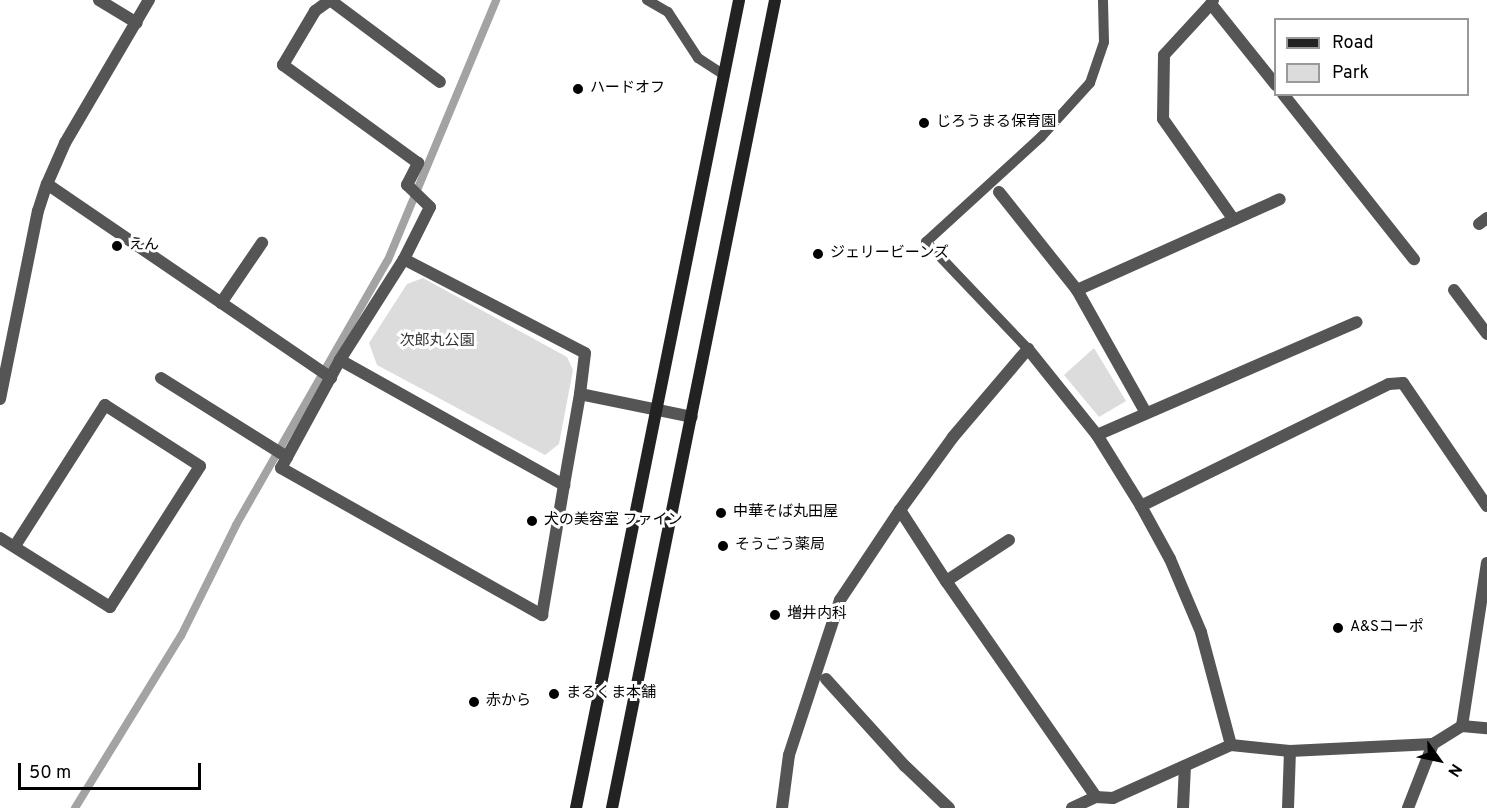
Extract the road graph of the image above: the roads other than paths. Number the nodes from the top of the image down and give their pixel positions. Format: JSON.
{"nodes":[{"id":1,"x":99,"y":0,"type":"edge"},
{"id":2,"x":149,"y":0,"type":"edge"},
{"id":3,"x":330,"y":0,"type":"edge"},
{"id":4,"x":647,"y":0,"type":"edge"},
{"id":5,"x":739,"y":0,"type":"edge"},
{"id":6,"x":776,"y":0,"type":"edge"},
{"id":7,"x":1103,"y":0,"type":"edge"},
{"id":8,"x":1212,"y":2,"type":"edge"},
{"id":9,"x":137,"y":23,"type":"junction"},
{"id":10,"x":724,"y":75,"type":"junction"},
{"id":11,"x":440,"y":82,"type":"dead end"},
{"id":12,"x":1274,"y":84,"type":"edge"},
{"id":13,"x":1285,"y":96,"type":"edge"},
{"id":14,"x":47,"y":184,"type":"junction"},
{"id":15,"x":999,"y":192,"type":"dead end"},
{"id":16,"x":1280,"y":199,"type":"dead end"},
{"id":17,"x":1234,"y":220,"type":"junction"},
{"id":18,"x":262,"y":243,"type":"dead end"},
{"id":19,"x":404,"y":259,"type":"junction"},
{"id":20,"x":1414,"y":259,"type":"dead end"},
{"id":21,"x":1077,"y":290,"type":"junction"},
{"id":22,"x":1454,"y":290,"type":"dead end"},
{"id":23,"x":221,"y":303,"type":"junction"},
{"id":24,"x":1357,"y":322,"type":"dead end"},
{"id":25,"x":1487,"y":334,"type":"edge"},
{"id":26,"x":1028,"y":349,"type":"junction"},
{"id":27,"x":340,"y":360,"type":"junction"},
{"id":28,"x":325,"y":374,"type":"junction"},
{"id":29,"x":161,"y":378,"type":"dead end"},
{"id":30,"x":580,"y":394,"type":"junction"},
{"id":31,"x":0,"y":399,"type":"edge"},
{"id":32,"x":657,"y":410,"type":"junction"},
{"id":33,"x":1146,"y":413,"type":"junction"},
{"id":34,"x":692,"y":417,"type":"junction"},
{"id":35,"x":1097,"y":435,"type":"junction"},
{"id":36,"x":280,"y":453,"type":"junction"},
{"id":37,"x":564,"y":485,"type":"junction"},
{"id":38,"x":1141,"y":506,"type":"junction"},
{"id":39,"x":1487,"y":506,"type":"edge"},
{"id":40,"x":900,"y":510,"type":"junction"},
{"id":41,"x":0,"y":538,"type":"edge"},
{"id":42,"x":1008,"y":540,"type":"dead end"},
{"id":43,"x":15,"y":546,"type":"junction"},
{"id":44,"x":1487,"y":563,"type":"edge"},
{"id":45,"x":946,"y":581,"type":"junction"},
{"id":46,"x":826,"y":679,"type":"dead end"},
{"id":47,"x":1462,"y":726,"type":"junction"},
{"id":48,"x":1487,"y":728,"type":"edge"},
{"id":49,"x":1433,"y":744,"type":"junction"},
{"id":50,"x":1231,"y":745,"type":"junction"},
{"id":51,"x":1290,"y":752,"type":"junction"},
{"id":52,"x":1185,"y":766,"type":"junction"},
{"id":53,"x":1096,"y":797,"type":"junction"},
{"id":54,"x":576,"y":808,"type":"edge"},
{"id":55,"x":612,"y":808,"type":"edge"},
{"id":56,"x":782,"y":808,"type":"edge"},
{"id":57,"x":950,"y":808,"type":"edge"},
{"id":58,"x":1072,"y":808,"type":"edge"},
{"id":59,"x":1183,"y":808,"type":"edge"},
{"id":60,"x":1288,"y":808,"type":"edge"},
{"id":61,"x":1408,"y":808,"type":"edge"}],
"edges":[{"from":1,"to":9,"type":"street"},
{"from":2,"to":9,"type":"street"},
{"from":3,"to":11,"type":"street"},
{"from":3,"to":19,"type":"street"},
{"from":4,"to":10,"type":"lane"},
{"from":5,"to":10,"type":"street"},
{"from":6,"to":34,"type":"street"},
{"from":7,"to":26,"type":"lane"},
{"from":8,"to":12,"type":"street"},
{"from":8,"to":17,"type":"street"},
{"from":9,"to":14,"type":"street"},
{"from":10,"to":32,"type":"street"},
{"from":13,"to":20,"type":"street"},
{"from":14,"to":23,"type":"street"},
{"from":14,"to":31,"type":"street"},
{"from":15,"to":21,"type":"street"},
{"from":16,"to":17,"type":"street"},
{"from":17,"to":21,"type":"street"},
{"from":18,"to":23,"type":"street"},
{"from":19,"to":27,"type":"street"},
{"from":19,"to":30,"type":"street"},
{"from":21,"to":33,"type":"street"},
{"from":22,"to":25,"type":"street"},
{"from":23,"to":28,"type":"street"},
{"from":24,"to":33,"type":"street"},
{"from":26,"to":35,"type":"street"},
{"from":26,"to":40,"type":"street"},
{"from":27,"to":28,"type":"street"},
{"from":27,"to":37,"type":"street"},
{"from":28,"to":36,"type":"street"},
{"from":29,"to":36,"type":"street"},
{"from":30,"to":32,"type":"street"},
{"from":30,"to":37,"type":"street"},
{"from":32,"to":34,"type":"street"},
{"from":32,"to":54,"type":"street"},
{"from":33,"to":35,"type":"street"},
{"from":34,"to":55,"type":"street"},
{"from":35,"to":38,"type":"street"},
{"from":36,"to":37,"type":"street"},
{"from":38,"to":39,"type":"street"},
{"from":38,"to":50,"type":"street"},
{"from":40,"to":45,"type":"street"},
{"from":40,"to":56,"type":"street"},
{"from":41,"to":43,"type":"street"},
{"from":42,"to":45,"type":"street"},
{"from":43,"to":43,"type":"street"},
{"from":44,"to":47,"type":"street"},
{"from":45,"to":53,"type":"street"},
{"from":46,"to":57,"type":"street"},
{"from":47,"to":48,"type":"street"},
{"from":47,"to":49,"type":"street"},
{"from":49,"to":51,"type":"street"},
{"from":49,"to":61,"type":"street"},
{"from":50,"to":51,"type":"street"},
{"from":50,"to":52,"type":"street"},
{"from":51,"to":60,"type":"street"},
{"from":52,"to":53,"type":"street"},
{"from":52,"to":59,"type":"street"},
{"from":53,"to":58,"type":"street"}]}
